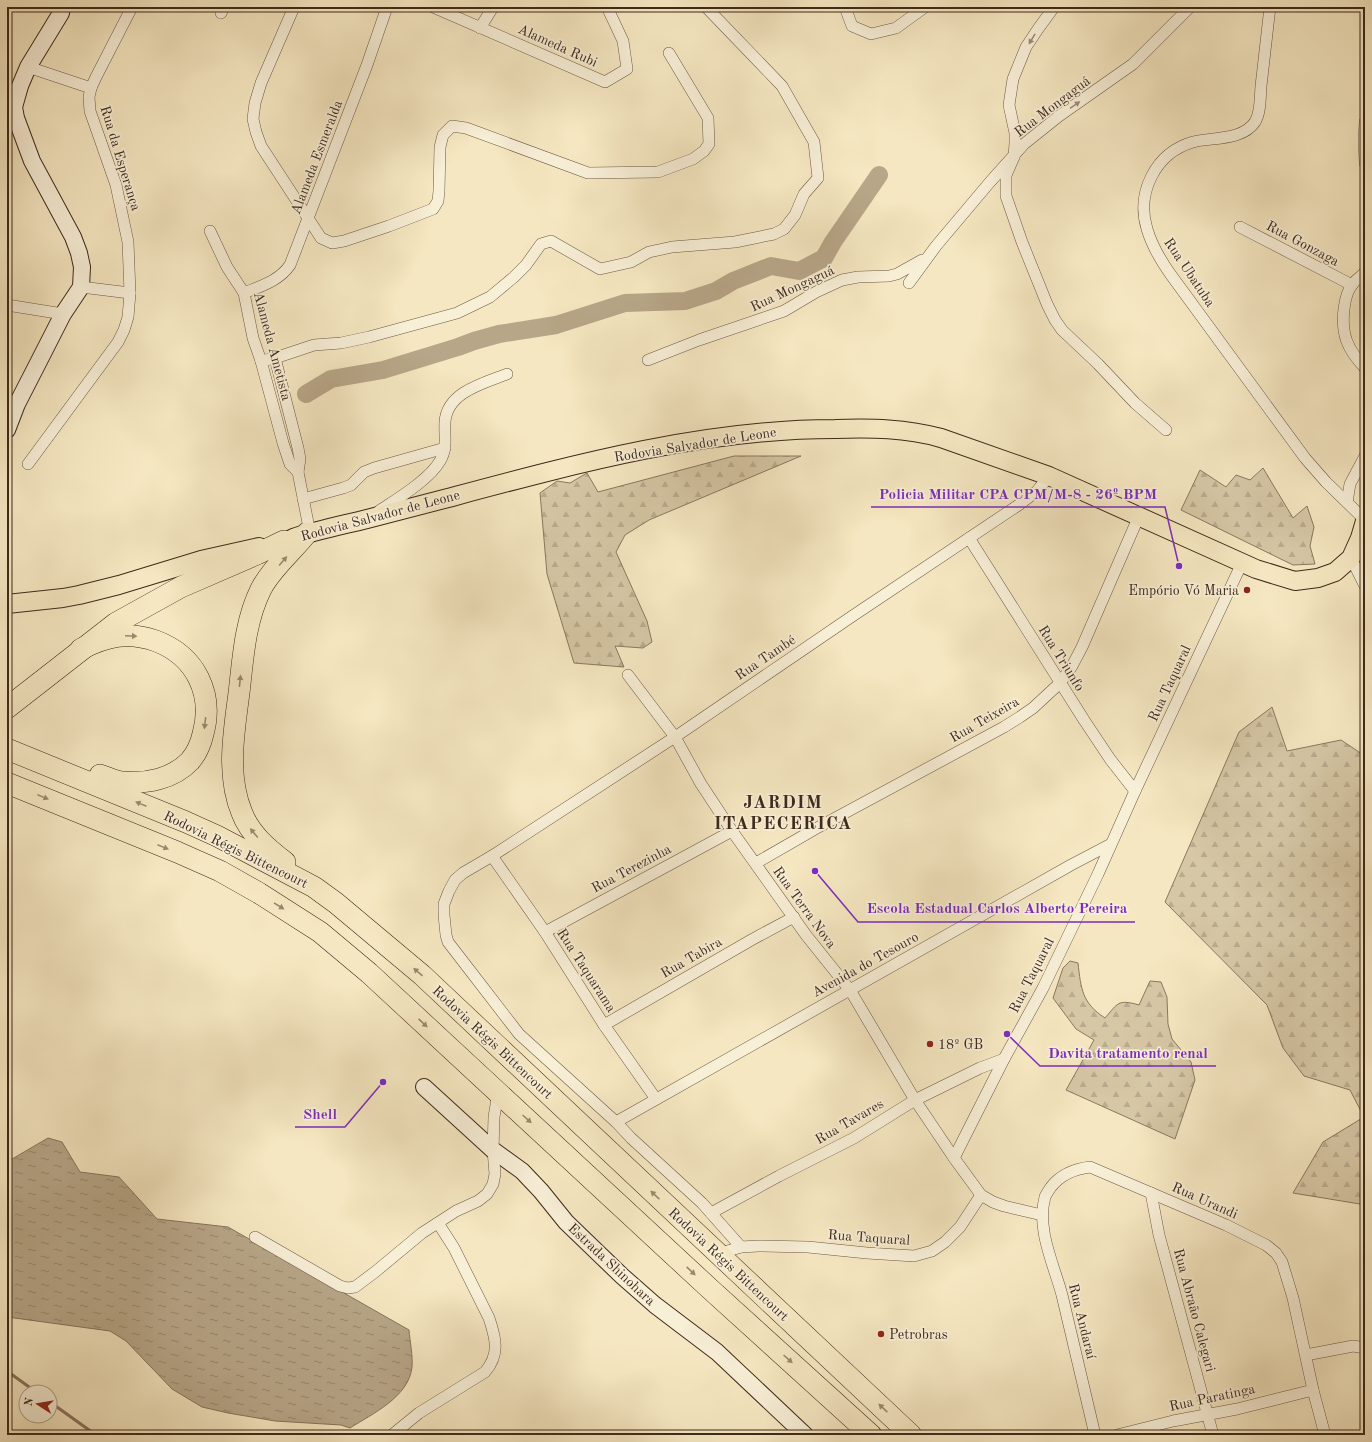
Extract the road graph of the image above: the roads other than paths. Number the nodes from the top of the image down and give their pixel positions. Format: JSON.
{"nodes":[{"id":1,"x":62,"y":7,"type":"edge"},
{"id":2,"x":132,"y":7,"type":"edge"},
{"id":3,"x":294,"y":7,"type":"edge"},
{"id":4,"x":387,"y":7,"type":"edge"},
{"id":5,"x":433,"y":7,"type":"edge"},
{"id":6,"x":493,"y":7,"type":"edge"},
{"id":7,"x":607,"y":7,"type":"edge"},
{"id":8,"x":706,"y":7,"type":"edge"},
{"id":9,"x":845,"y":7,"type":"edge"},
{"id":10,"x":925,"y":7,"type":"edge"},
{"id":11,"x":1054,"y":7,"type":"edge"},
{"id":12,"x":1190,"y":7,"type":"edge"},
{"id":13,"x":1270,"y":7,"type":"edge"},
{"id":14,"x":480,"y":28,"type":"junction"},
{"id":15,"x":669,"y":54,"type":"dead end"},
{"id":16,"x":28,"y":67,"type":"junction"},
{"id":17,"x":90,"y":88,"type":"junction"},
{"id":18,"x":11,"y":101,"type":"edge"},
{"id":19,"x":1365,"y":122,"type":"edge"},
{"id":20,"x":1014,"y":157,"type":"junction"},
{"id":21,"x":1365,"y":163,"type":"edge"},
{"id":22,"x":308,"y":218,"type":"junction"},
{"id":23,"x":1240,"y":227,"type":"dead end"},
{"id":24,"x":210,"y":231,"type":"dead end"},
{"id":25,"x":926,"y":258,"type":"junction"},
{"id":26,"x":1365,"y":272,"type":"edge"},
{"id":27,"x":909,"y":283,"type":"dead end"},
{"id":28,"x":1352,"y":285,"type":"junction"},
{"id":29,"x":81,"y":287,"type":"junction"},
{"id":30,"x":244,"y":292,"type":"junction"},
{"id":31,"x":130,"y":293,"type":"junction"},
{"id":32,"x":7,"y":305,"type":"edge"},
{"id":33,"x":63,"y":314,"type":"junction"},
{"id":34,"x":275,"y":358,"type":"junction"},
{"id":35,"x":648,"y":360,"type":"dead end"},
{"id":36,"x":261,"y":361,"type":"junction"},
{"id":37,"x":1365,"y":368,"type":"edge"},
{"id":38,"x":507,"y":374,"type":"dead end"},
{"id":39,"x":12,"y":403,"type":"edge"},
{"id":40,"x":7,"y":430,"type":"edge"},
{"id":41,"x":1166,"y":430,"type":"dead end"},
{"id":42,"x":445,"y":448,"type":"junction"},
{"id":43,"x":1365,"y":456,"type":"edge"},
{"id":44,"x":28,"y":464,"type":"dead end"},
{"id":45,"x":298,"y":472,"type":"junction"},
{"id":46,"x":1049,"y":476,"type":"junction"},
{"id":47,"x":303,"y":499,"type":"junction"},
{"id":48,"x":1347,"y":502,"type":"junction"},
{"id":49,"x":1138,"y":516,"type":"junction"},
{"id":50,"x":368,"y":518,"type":"junction"},
{"id":51,"x":1365,"y":520,"type":"edge"},
{"id":52,"x":309,"y":533,"type":"junction"},
{"id":53,"x":969,"y":538,"type":"junction"},
{"id":54,"x":284,"y":541,"type":"junction"},
{"id":55,"x":1351,"y":558,"type":"junction"},
{"id":56,"x":1242,"y":563,"type":"junction"},
{"id":57,"x":1365,"y":586,"type":"edge"},
{"id":58,"x":7,"y":604,"type":"edge"},
{"id":59,"x":81,"y":649,"type":"junction"},
{"id":60,"x":628,"y":675,"type":"dead end"},
{"id":61,"x":1060,"y":682,"type":"junction"},
{"id":62,"x":7,"y":708,"type":"edge"},
{"id":63,"x":675,"y":737,"type":"junction"},
{"id":64,"x":7,"y":745,"type":"edge"},
{"id":65,"x":7,"y":749,"type":"edge"},
{"id":66,"x":7,"y":783,"type":"edge"},
{"id":67,"x":1135,"y":791,"type":"junction"},
{"id":68,"x":732,"y":831,"type":"junction"},
{"id":69,"x":1111,"y":844,"type":"junction"},
{"id":70,"x":492,"y":856,"type":"junction"},
{"id":71,"x":756,"y":863,"type":"junction"},
{"id":72,"x":314,"y":887,"type":"junction"},
{"id":73,"x":794,"y":917,"type":"junction"},
{"id":74,"x":545,"y":932,"type":"junction"},
{"id":75,"x":850,"y":990,"type":"junction"},
{"id":76,"x":604,"y":1025,"type":"junction"},
{"id":77,"x":1004,"y":1059,"type":"junction"},
{"id":78,"x":424,"y":1087,"type":"dead end"},
{"id":79,"x":498,"y":1093,"type":"junction"},
{"id":80,"x":656,"y":1099,"type":"junction"},
{"id":81,"x":915,"y":1100,"type":"junction"},
{"id":82,"x":616,"y":1122,"type":"junction"},
{"id":83,"x":493,"y":1150,"type":"junction"},
{"id":84,"x":954,"y":1158,"type":"junction"},
{"id":85,"x":1151,"y":1193,"type":"junction"},
{"id":86,"x":981,"y":1196,"type":"junction"},
{"id":87,"x":711,"y":1214,"type":"junction"},
{"id":88,"x":1042,"y":1214,"type":"junction"},
{"id":89,"x":438,"y":1223,"type":"junction"},
{"id":90,"x":255,"y":1237,"type":"dead end"},
{"id":91,"x":741,"y":1247,"type":"junction"},
{"id":92,"x":718,"y":1254,"type":"junction"},
{"id":93,"x":1365,"y":1348,"type":"edge"},
{"id":94,"x":1306,"y":1355,"type":"junction"},
{"id":95,"x":1314,"y":1390,"type":"junction"},
{"id":96,"x":1207,"y":1414,"type":"junction"},
{"id":97,"x":392,"y":1435,"type":"edge"},
{"id":98,"x":805,"y":1435,"type":"edge"},
{"id":99,"x":871,"y":1435,"type":"edge"},
{"id":100,"x":911,"y":1435,"type":"edge"},
{"id":101,"x":1095,"y":1435,"type":"edge"},
{"id":102,"x":1117,"y":1435,"type":"edge"},
{"id":103,"x":1213,"y":1435,"type":"edge"},
{"id":104,"x":1325,"y":1435,"type":"edge"}],
"edges":[{"from":1,"to":16,"type":"street"},
{"from":2,"to":17,"type":"street","name":"Rua da Esperança"},
{"from":3,"to":22,"type":"street"},
{"from":4,"to":22,"type":"street","name":"Alameda Esmeralda"},
{"from":5,"to":14,"type":"street","name":"Alameda Rubi"},
{"from":6,"to":14,"type":"street"},
{"from":7,"to":14,"type":"street","name":"Alameda Rubi"},
{"from":8,"to":34,"type":"street"},
{"from":9,"to":10,"type":"street"},
{"from":11,"to":20,"type":"street","one_way":true},
{"from":20,"to":12,"type":"street","name":"Rua Mongaguá","one_way":true},
{"from":13,"to":48,"type":"street","name":"Rua Ubatuba"},
{"from":15,"to":22,"type":"street"},
{"from":16,"to":17,"type":"street"},
{"from":16,"to":18,"type":"street"},
{"from":17,"to":31,"type":"street","name":"Rua da Esperança"},
{"from":18,"to":29,"type":"street"},
{"from":19,"to":21,"type":"street"},
{"from":20,"to":25,"type":"street","name":"Rua Mongaguá"},
{"from":20,"to":41,"type":"street"},
{"from":22,"to":30,"type":"street","name":"Alameda Esmeralda"},
{"from":23,"to":28,"type":"street","name":"Rua Gonzaga"},
{"from":24,"to":30,"type":"street","name":"Alameda Ametista"},
{"from":25,"to":27,"type":"street","name":"Rua Mongaguá"},
{"from":25,"to":35,"type":"street","name":"Rua Mongaguá"},
{"from":26,"to":28,"type":"street"},
{"from":28,"to":37,"type":"street"},
{"from":29,"to":31,"type":"street"},
{"from":29,"to":33,"type":"street"},
{"from":30,"to":36,"type":"street","name":"Alameda Ametista"},
{"from":31,"to":44,"type":"street","name":"Rua da Esperança"},
{"from":32,"to":33,"type":"street"},
{"from":33,"to":39,"type":"street"},
{"from":34,"to":36,"type":"street"},
{"from":34,"to":45,"type":"street","name":"Alameda Ametista"},
{"from":36,"to":45,"type":"street","name":"Alameda Ametista"},
{"from":38,"to":42,"type":"street"},
{"from":39,"to":40,"type":"street"},
{"from":42,"to":47,"type":"street"},
{"from":42,"to":50,"type":"street"},
{"from":43,"to":48,"type":"street"},
{"from":45,"to":47,"type":"street","name":"Alameda Ametista"},
{"from":46,"to":49,"type":"main road","name":"Rodovia Salvador de Leone"},
{"from":46,"to":50,"type":"main road","name":"Rodovia Salvador de Leone"},
{"from":46,"to":53,"type":"street","name":"Rua També"},
{"from":47,"to":52,"type":"street","name":"Alameda Ametista"},
{"from":48,"to":51,"type":"street","name":"Rua Ubatuba"},
{"from":49,"to":56,"type":"main road","name":"Rodovia Salvador de Leone"},
{"from":49,"to":61,"type":"street","name":"Rua Teixeira"},
{"from":50,"to":52,"type":"main road","name":"Rodovia Salvador de Leone"},
{"from":51,"to":55,"type":"main road","name":"Rodovia Salvador de Leone"},
{"from":52,"to":54,"type":"main road","name":"Rodovia Salvador de Leone"},
{"from":72,"to":52,"type":"highway","one_way":true},
{"from":53,"to":61,"type":"street","name":"Rua Triunfo"},
{"from":53,"to":63,"type":"street","name":"Rua També"},
{"from":54,"to":58,"type":"main road","name":"Rodovia Salvador de Leone"},
{"from":54,"to":59,"type":"highway"},
{"from":55,"to":56,"type":"main road","name":"Rodovia Salvador de Leone"},
{"from":55,"to":57,"type":"street"},
{"from":56,"to":67,"type":"street","name":"Rua Taquaral"},
{"from":59,"to":62,"type":"highway"},
{"from":59,"to":64,"type":"highway","one_way":true},
{"from":60,"to":63,"type":"street","name":"Rua Terra Nova"},
{"from":61,"to":67,"type":"street","name":"Rua Triunfo"},
{"from":61,"to":71,"type":"street","name":"Rua Teixeira"},
{"from":63,"to":68,"type":"street","name":"Rua Terra Nova"},
{"from":63,"to":70,"type":"street","name":"Rua També"},
{"from":72,"to":65,"type":"highway","name":"Rodovia Régis Bittencourt","one_way":true},
{"from":66,"to":79,"type":"highway","name":"Rodovia Régis Bittencourt","one_way":true},
{"from":67,"to":69,"type":"street","name":"Rua Taquaral"},
{"from":68,"to":71,"type":"street","name":"Rua Terra Nova"},
{"from":68,"to":74,"type":"street","name":"Rua Terezinha"},
{"from":69,"to":75,"type":"street","name":"Avenida do Tesouro"},
{"from":69,"to":77,"type":"street","name":"Rua Taquaral"},
{"from":70,"to":74,"type":"street","name":"Rua Taquarama"},
{"from":70,"to":82,"type":"street","name":"Rua També"},
{"from":71,"to":73,"type":"street","name":"Rua Terra Nova"},
{"from":92,"to":72,"type":"highway","name":"Rodovia Régis Bittencourt","one_way":true},
{"from":73,"to":75,"type":"street","name":"Rua Terra Nova"},
{"from":73,"to":76,"type":"street","name":"Rua Tabira"},
{"from":74,"to":76,"type":"street","name":"Rua Taquarama"},
{"from":75,"to":80,"type":"street","name":"Avenida do Tesouro"},
{"from":75,"to":81,"type":"street","name":"Rua Terra Nova"},
{"from":76,"to":80,"type":"street","name":"Rua Taquarama"},
{"from":77,"to":81,"type":"street","name":"Rua Tavares"},
{"from":77,"to":84,"type":"street","name":"Rua Taquaral"},
{"from":78,"to":83,"type":"street","name":"Estrada Shinohara"},
{"from":79,"to":83,"type":"street"},
{"from":79,"to":99,"type":"highway","name":"Rodovia Régis Bittencourt","one_way":true},
{"from":80,"to":82,"type":"street","name":"Avenida do Tesouro"},
{"from":81,"to":84,"type":"street","name":"Rua Terra Nova"},
{"from":81,"to":87,"type":"street","name":"Rua Tavares"},
{"from":82,"to":87,"type":"street","name":"Rua També"},
{"from":83,"to":89,"type":"street"},
{"from":83,"to":98,"type":"street","name":"Estrada Shinohara"},
{"from":84,"to":86,"type":"street"},
{"from":85,"to":88,"type":"street","name":"Rua Urandi"},
{"from":85,"to":94,"type":"street","name":"Rua Urandi"},
{"from":85,"to":96,"type":"street","name":"Rua Abraão Calegari"},
{"from":86,"to":88,"type":"street"},
{"from":86,"to":91,"type":"street","name":"Rua Taquaral"},
{"from":87,"to":91,"type":"street","name":"Rua També"},
{"from":88,"to":101,"type":"street","name":"Rua Andaraí"},
{"from":89,"to":90,"type":"street"},
{"from":89,"to":97,"type":"street"},
{"from":91,"to":92,"type":"street","name":"Rua Taquaral"},
{"from":100,"to":92,"type":"highway","name":"Rodovia Régis Bittencourt","one_way":true},
{"from":93,"to":94,"type":"street"},
{"from":94,"to":95,"type":"street","name":"Rua Urandi"},
{"from":95,"to":96,"type":"street","name":"Rua Paratinga"},
{"from":95,"to":104,"type":"street","name":"Rua Urandi"},
{"from":96,"to":102,"type":"street","name":"Rua Paratinga"},
{"from":96,"to":103,"type":"street","name":"Rua Abraão Calegari"}]}
